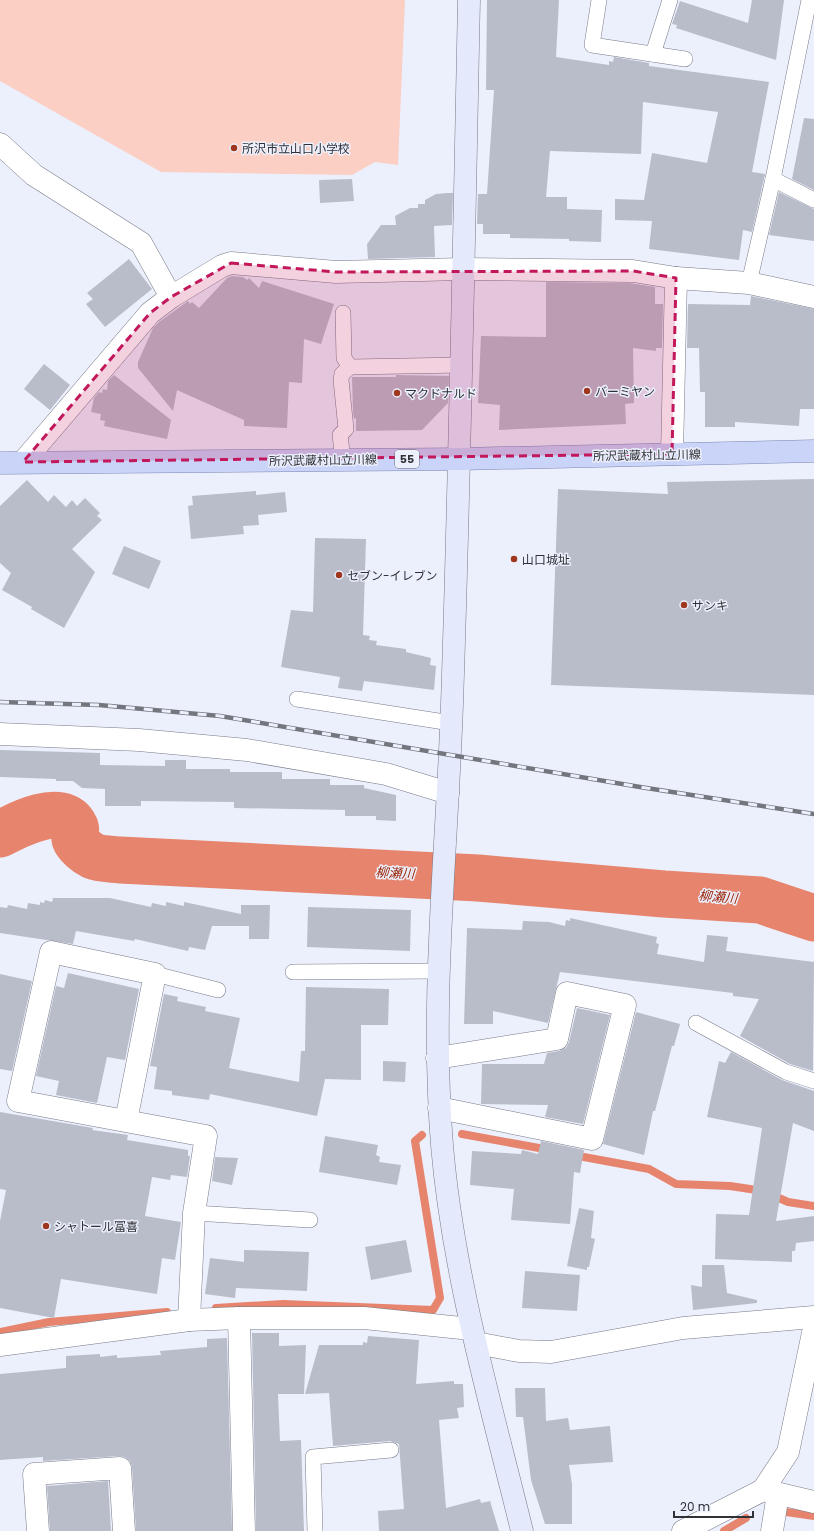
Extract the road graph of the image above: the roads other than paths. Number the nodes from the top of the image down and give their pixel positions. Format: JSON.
{"nodes":[{"id":1,"x":469,"y":0,"type":"edge"},
{"id":2,"x":599,"y":0,"type":"edge"},
{"id":3,"x":670,"y":0,"type":"edge"},
{"id":4,"x":809,"y":0,"type":"edge"},
{"id":5,"x":653,"y":54,"type":"junction"},
{"id":6,"x":685,"y":59,"type":"dead end"},
{"id":7,"x":0,"y":144,"type":"edge"},
{"id":8,"x":773,"y":179,"type":"junction"},
{"id":9,"x":814,"y":200,"type":"edge"},
{"id":10,"x":464,"y":269,"type":"junction"},
{"id":11,"x":676,"y":278,"type":"junction"},
{"id":12,"x":750,"y":283,"type":"junction"},
{"id":13,"x":171,"y":296,"type":"junction"},
{"id":14,"x":814,"y":297,"type":"edge"},
{"id":15,"x":343,"y":313,"type":"dead end"},
{"id":16,"x":462,"y":365,"type":"junction"},
{"id":17,"x":350,"y":367,"type":"junction"},
{"id":18,"x":814,"y":451,"type":"edge"},
{"id":19,"x":672,"y":454,"type":"junction"},
{"id":20,"x":460,"y":459,"type":"junction"},
{"id":21,"x":343,"y":460,"type":"junction"},
{"id":22,"x":23,"y":462,"type":"junction"},
{"id":23,"x":0,"y":463,"type":"edge"},
{"id":24,"x":297,"y":699,"type":"dead end"},
{"id":25,"x":451,"y":723,"type":"junction"},
{"id":26,"x":0,"y":734,"type":"edge"},
{"id":27,"x":448,"y":793,"type":"junction"},
{"id":28,"x":438,"y":971,"type":"junction"},
{"id":29,"x":293,"y":972,"type":"dead end"},
{"id":30,"x":154,"y":974,"type":"junction"},
{"id":31,"x":218,"y":990,"type":"dead end"},
{"id":32,"x":696,"y":1023,"type":"dead end"},
{"id":33,"x":437,"y":1058,"type":"junction"},
{"id":34,"x":814,"y":1081,"type":"edge"},
{"id":35,"x":440,"y":1108,"type":"junction"},
{"id":36,"x":126,"y":1121,"type":"junction"},
{"id":37,"x":194,"y":1213,"type":"junction"},
{"id":38,"x":310,"y":1220,"type":"dead end"},
{"id":39,"x":814,"y":1317,"type":"edge"},
{"id":40,"x":239,"y":1318,"type":"junction"},
{"id":41,"x":189,"y":1320,"type":"junction"},
{"id":42,"x":814,"y":1328,"type":"edge"},
{"id":43,"x":473,"y":1336,"type":"junction"},
{"id":44,"x":0,"y":1345,"type":"edge"},
{"id":45,"x":391,"y":1450,"type":"dead end"},
{"id":46,"x":770,"y":1492,"type":"junction"},
{"id":47,"x":814,"y":1502,"type":"edge"},
{"id":48,"x":38,"y":1531,"type":"edge"},
{"id":49,"x":124,"y":1531,"type":"edge"},
{"id":50,"x":244,"y":1531,"type":"edge"},
{"id":51,"x":315,"y":1531,"type":"edge"},
{"id":52,"x":522,"y":1531,"type":"edge"},
{"id":53,"x":683,"y":1531,"type":"edge"},
{"id":54,"x":772,"y":1531,"type":"edge"}],
"edges":[{"from":1,"to":10,"type":"street"},
{"from":2,"to":5,"type":"lane"},
{"from":3,"to":5,"type":"lane"},
{"from":4,"to":8,"type":"lane"},
{"from":5,"to":6,"type":"lane"},
{"from":7,"to":13,"type":"street"},
{"from":8,"to":9,"type":"lane"},
{"from":8,"to":12,"type":"lane"},
{"from":10,"to":11,"type":"street"},
{"from":10,"to":13,"type":"street"},
{"from":10,"to":16,"type":"street"},
{"from":11,"to":12,"type":"street"},
{"from":11,"to":19,"type":"street"},
{"from":12,"to":14,"type":"street"},
{"from":13,"to":22,"type":"street"},
{"from":15,"to":17,"type":"lane"},
{"from":16,"to":17,"type":"lane"},
{"from":16,"to":20,"type":"street"},
{"from":17,"to":21,"type":"lane"},
{"from":18,"to":19,"type":"main road","name":"所沢武蔵村山立川線","number":"55"},
{"from":19,"to":20,"type":"main road","name":"所沢武蔵村山立川線","number":"55"},
{"from":20,"to":21,"type":"main road","name":"所沢武蔵村山立川線","number":"55"},
{"from":20,"to":25,"type":"street"},
{"from":21,"to":22,"type":"main road","name":"所沢武蔵村山立川線","number":"55"},
{"from":22,"to":23,"type":"main road","name":"所沢武蔵村山立川線","number":"55"},
{"from":24,"to":25,"type":"lane"},
{"from":25,"to":27,"type":"street"},
{"from":26,"to":27,"type":"street"},
{"from":27,"to":28,"type":"street"},
{"from":28,"to":29,"type":"lane"},
{"from":28,"to":33,"type":"street"},
{"from":30,"to":31,"type":"lane"},
{"from":30,"to":36,"type":"street"},
{"from":30,"to":36,"type":"street"},
{"from":32,"to":34,"type":"lane"},
{"from":33,"to":35,"type":"street"},
{"from":33,"to":35,"type":"street"},
{"from":35,"to":43,"type":"street"},
{"from":36,"to":37,"type":"street"},
{"from":37,"to":38,"type":"lane"},
{"from":37,"to":41,"type":"street"},
{"from":39,"to":43,"type":"street"},
{"from":40,"to":41,"type":"street"},
{"from":40,"to":43,"type":"street"},
{"from":40,"to":50,"type":"street"},
{"from":41,"to":44,"type":"street"},
{"from":42,"to":46,"type":"street"},
{"from":43,"to":52,"type":"street"},
{"from":45,"to":51,"type":"lane"},
{"from":46,"to":47,"type":"street"},
{"from":46,"to":53,"type":"street"},
{"from":46,"to":54,"type":"street"},
{"from":48,"to":49,"type":"street"}]}
